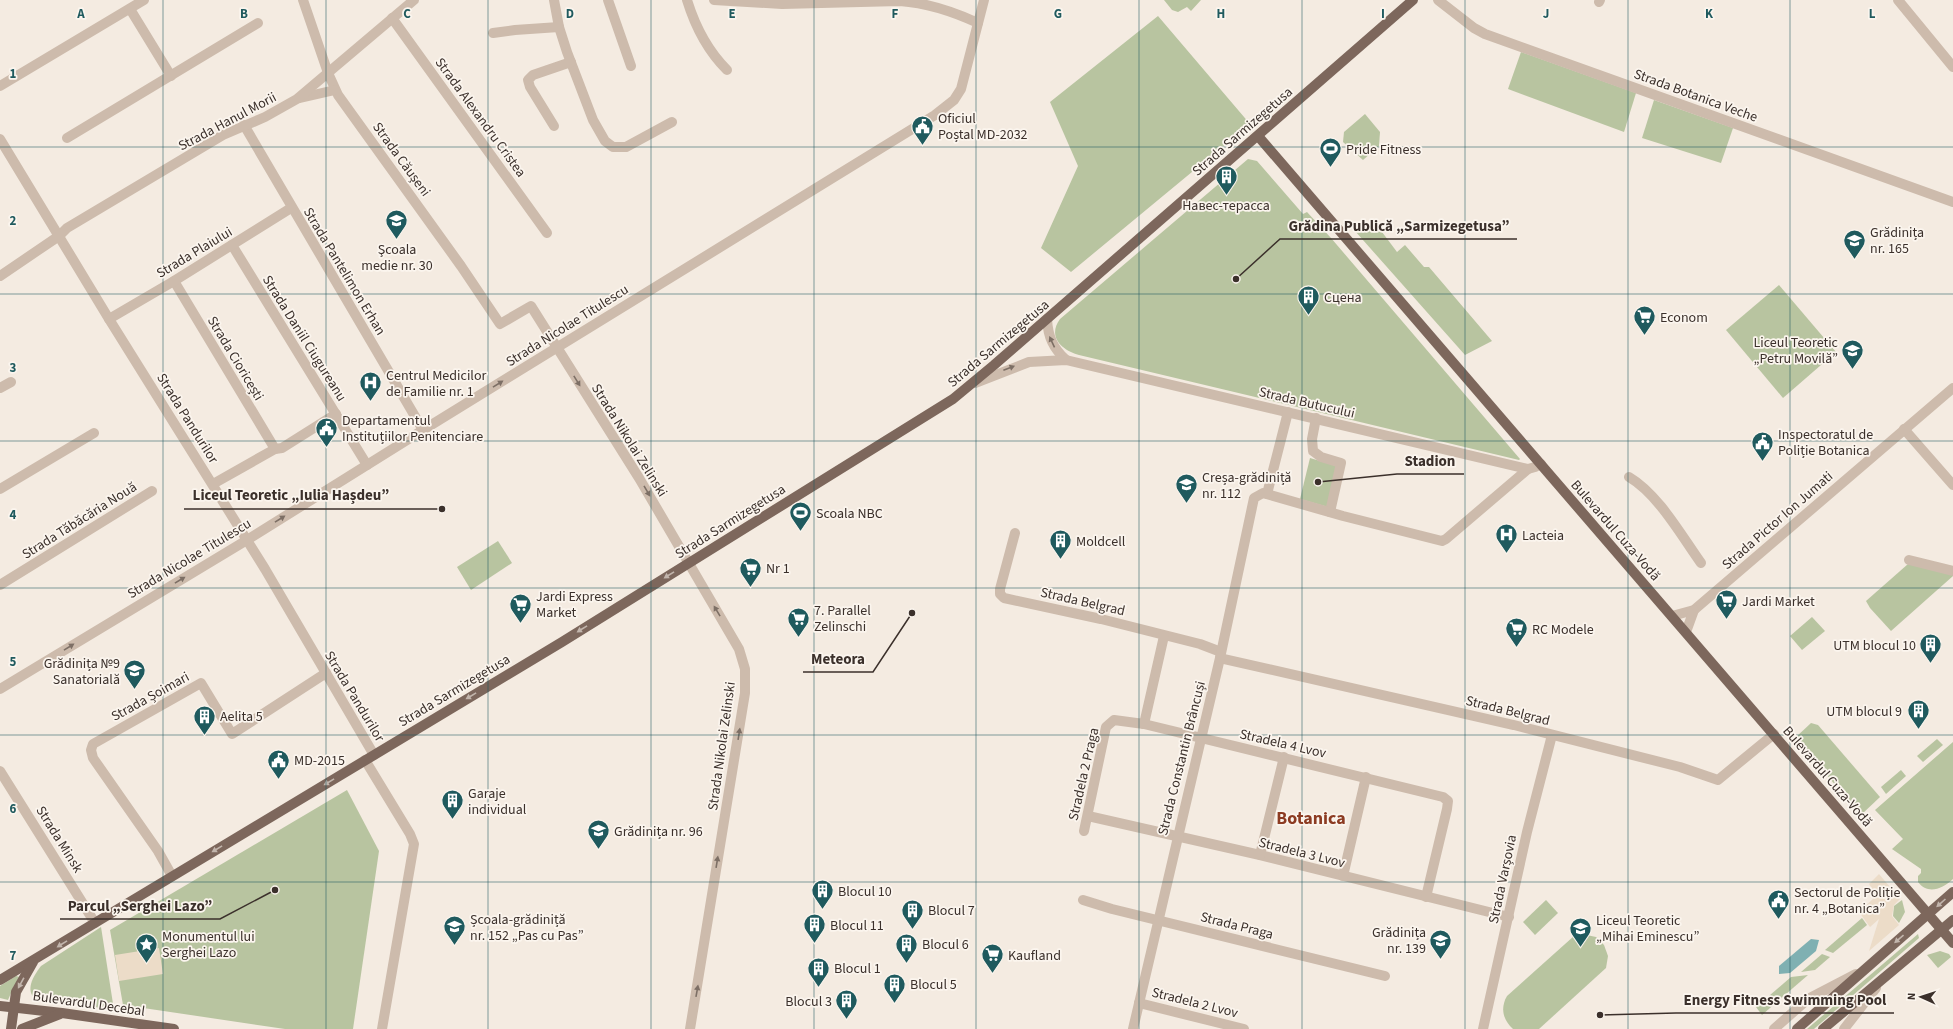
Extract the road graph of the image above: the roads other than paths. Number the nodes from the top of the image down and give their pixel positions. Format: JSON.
{"nodes":[{"id":1,"x":144,"y":0,"type":"edge"},
{"id":2,"x":303,"y":0,"type":"edge"},
{"id":3,"x":414,"y":0,"type":"edge"},
{"id":4,"x":554,"y":0,"type":"edge"},
{"id":5,"x":608,"y":0,"type":"edge"},
{"id":6,"x":687,"y":0,"type":"edge"},
{"id":7,"x":714,"y":0,"type":"edge"},
{"id":8,"x":984,"y":0,"type":"edge"},
{"id":9,"x":1413,"y":0,"type":"edge"},
{"id":10,"x":1438,"y":0,"type":"edge"},
{"id":11,"x":1898,"y":0,"type":"edge"},
{"id":12,"x":734,"y":1,"type":"edge"},
{"id":13,"x":130,"y":9,"type":"junction"},
{"id":14,"x":392,"y":18,"type":"junction"},
{"id":15,"x":258,"y":23,"type":"dead end"},
{"id":16,"x":978,"y":23,"type":"junction"},
{"id":17,"x":559,"y":27,"type":"junction"},
{"id":18,"x":492,"y":33,"type":"dead end"},
{"id":19,"x":571,"y":62,"type":"junction"},
{"id":20,"x":631,"y":66,"type":"dead end"},
{"id":21,"x":1953,"y":67,"type":"edge"},
{"id":22,"x":727,"y":70,"type":"dead end"},
{"id":23,"x":328,"y":73,"type":"junction"},
{"id":24,"x":171,"y":76,"type":"junction"},
{"id":25,"x":0,"y":86,"type":"edge"},
{"id":26,"x":335,"y":90,"type":"junction"},
{"id":27,"x":297,"y":99,"type":"junction"},
{"id":28,"x":672,"y":122,"type":"dead end"},
{"id":29,"x":244,"y":126,"type":"junction"},
{"id":30,"x":554,"y":126,"type":"dead end"},
{"id":31,"x":1258,"y":136,"type":"junction"},
{"id":32,"x":0,"y":138,"type":"edge"},
{"id":33,"x":68,"y":138,"type":"dead end"},
{"id":34,"x":1953,"y":202,"type":"edge"},
{"id":35,"x":292,"y":208,"type":"junction"},
{"id":36,"x":547,"y":232,"type":"dead end"},
{"id":37,"x":59,"y":236,"type":"junction"},
{"id":38,"x":232,"y":246,"type":"junction"},
{"id":39,"x":0,"y":276,"type":"edge"},
{"id":40,"x":174,"y":281,"type":"junction"},
{"id":41,"x":109,"y":319,"type":"junction"},
{"id":42,"x":1047,"y":319,"type":"junction"},
{"id":43,"x":500,"y":324,"type":"joint"},
{"id":44,"x":556,"y":348,"type":"junction"},
{"id":45,"x":1066,"y":360,"type":"junction"},
{"id":46,"x":11,"y":382,"type":"dead end"},
{"id":47,"x":973,"y":384,"type":"junction"},
{"id":48,"x":0,"y":388,"type":"edge"},
{"id":49,"x":1953,"y":388,"type":"edge"},
{"id":50,"x":1288,"y":412,"type":"junction"},
{"id":51,"x":336,"y":414,"type":"junction"},
{"id":52,"x":1316,"y":418,"type":"junction"},
{"id":53,"x":423,"y":430,"type":"junction"},
{"id":54,"x":1904,"y":430,"type":"junction"},
{"id":55,"x":94,"y":433,"type":"dead end"},
{"id":56,"x":275,"y":449,"type":"junction"},
{"id":57,"x":1541,"y":464,"type":"junction"},
{"id":58,"x":366,"y":465,"type":"junction"},
{"id":59,"x":1528,"y":469,"type":"junction"},
{"id":60,"x":1629,"y":477,"type":"dead end"},
{"id":61,"x":213,"y":484,"type":"junction"},
{"id":62,"x":1953,"y":485,"type":"edge"},
{"id":63,"x":0,"y":490,"type":"edge"},
{"id":64,"x":152,"y":491,"type":"dead end"},
{"id":65,"x":1262,"y":495,"type":"junction"},
{"id":66,"x":1330,"y":512,"type":"junction"},
{"id":67,"x":1014,"y":533,"type":"dead end"},
{"id":68,"x":247,"y":540,"type":"junction"},
{"id":69,"x":1909,"y":560,"type":"dead end"},
{"id":70,"x":688,"y":563,"type":"junction"},
{"id":71,"x":1701,"y":563,"type":"dead end"},
{"id":72,"x":1953,"y":571,"type":"edge"},
{"id":73,"x":0,"y":585,"type":"edge"},
{"id":74,"x":1694,"y":610,"type":"junction"},
{"id":75,"x":1672,"y":616,"type":"junction"},
{"id":76,"x":1686,"y":632,"type":"junction"},
{"id":77,"x":1164,"y":636,"type":"junction"},
{"id":78,"x":1221,"y":655,"type":"junction"},
{"id":79,"x":326,"y":673,"type":"junction"},
{"id":80,"x":0,"y":689,"type":"edge"},
{"id":81,"x":1109,"y":722,"type":"joint"},
{"id":82,"x":1144,"y":724,"type":"junction"},
{"id":83,"x":1774,"y":734,"type":"junction"},
{"id":84,"x":1552,"y":735,"type":"junction"},
{"id":85,"x":1201,"y":739,"type":"junction"},
{"id":86,"x":374,"y":755,"type":"junction"},
{"id":87,"x":1284,"y":757,"type":"junction"},
{"id":88,"x":365,"y":760,"type":"junction"},
{"id":89,"x":0,"y":771,"type":"edge"},
{"id":90,"x":1366,"y":777,"type":"junction"},
{"id":91,"x":1088,"y":816,"type":"junction"},
{"id":92,"x":1084,"y":831,"type":"dead end"},
{"id":93,"x":1177,"y":837,"type":"junction"},
{"id":94,"x":1260,"y":855,"type":"junction"},
{"id":95,"x":172,"y":876,"type":"junction"},
{"id":96,"x":1343,"y":876,"type":"junction"},
{"id":97,"x":1953,"y":892,"type":"edge"},
{"id":98,"x":1426,"y":897,"type":"junction"},
{"id":99,"x":1083,"y":900,"type":"dead end"},
{"id":100,"x":1928,"y":914,"type":"junction"},
{"id":101,"x":1509,"y":917,"type":"junction"},
{"id":102,"x":1157,"y":920,"type":"junction"},
{"id":103,"x":1953,"y":920,"type":"edge"},
{"id":104,"x":95,"y":923,"type":"junction"},
{"id":105,"x":1942,"y":930,"type":"junction"},
{"id":106,"x":1953,"y":943,"type":"edge"},
{"id":107,"x":33,"y":961,"type":"junction"},
{"id":108,"x":1862,"y":971,"type":"junction"},
{"id":109,"x":1385,"y":976,"type":"dead end"},
{"id":110,"x":0,"y":980,"type":"edge"},
{"id":111,"x":1878,"y":984,"type":"junction"},
{"id":112,"x":1139,"y":1003,"type":"junction"},
{"id":113,"x":0,"y":1006,"type":"edge"},
{"id":114,"x":12,"y":1008,"type":"junction"},
{"id":115,"x":62,"y":1013,"type":"junction"},
{"id":116,"x":10,"y":1029,"type":"edge"},
{"id":117,"x":22,"y":1029,"type":"edge"},
{"id":118,"x":174,"y":1029,"type":"edge"},
{"id":119,"x":382,"y":1029,"type":"edge"},
{"id":120,"x":690,"y":1029,"type":"edge"},
{"id":121,"x":1132,"y":1029,"type":"edge"},
{"id":122,"x":1244,"y":1029,"type":"edge"},
{"id":123,"x":1483,"y":1029,"type":"edge"},
{"id":124,"x":1774,"y":1029,"type":"edge"},
{"id":125,"x":1797,"y":1029,"type":"edge"},
{"id":126,"x":1823,"y":1029,"type":"edge"},
{"id":127,"x":1844,"y":1029,"type":"edge"}],
"edges":[{"from":1,"to":13,"type":"street"},
{"from":2,"to":23,"type":"street","name":"Strada Căușeni"},
{"from":3,"to":14,"type":"street","name":"Strada Hanul Morii"},
{"from":4,"to":17,"type":"street"},
{"from":5,"to":20,"type":"street"},
{"from":6,"to":22,"type":"street"},
{"from":7,"to":12,"type":"street"},
{"from":8,"to":16,"type":"street","name":"Strada Nicolae Titulescu"},
{"from":9,"to":31,"type":"main road","name":"Strada Sarmizegetusa"},
{"from":10,"to":34,"type":"street","name":"Strada Botanica Veche"},
{"from":11,"to":21,"type":"street"},
{"from":12,"to":16,"type":"street"},
{"from":13,"to":24,"type":"street"},
{"from":13,"to":25,"type":"street"},
{"from":14,"to":23,"type":"street","name":"Strada Hanul Morii"},
{"from":14,"to":36,"type":"street","name":"Strada Alexandru Cristea"},
{"from":15,"to":24,"type":"street"},
{"from":16,"to":44,"type":"street","name":"Strada Nicolae Titulescu"},
{"from":17,"to":18,"type":"street"},
{"from":17,"to":19,"type":"street"},
{"from":19,"to":28,"type":"street"},
{"from":19,"to":30,"type":"street"},
{"from":23,"to":26,"type":"street","name":"Strada Căușeni"},
{"from":23,"to":27,"type":"street","name":"Strada Hanul Morii"},
{"from":24,"to":33,"type":"street"},
{"from":26,"to":27,"type":"street"},
{"from":26,"to":43,"type":"street","name":"Strada Căușeni"},
{"from":27,"to":29,"type":"street","name":"Strada Hanul Morii"},
{"from":29,"to":35,"type":"street","name":"Strada Pantelimon Erhan"},
{"from":29,"to":37,"type":"street","name":"Strada Hanul Morii"},
{"from":31,"to":42,"type":"main road","name":"Strada Sarmizegetusa"},
{"from":31,"to":57,"type":"main road","name":"Bulevardul Cuza-Vodă"},
{"from":32,"to":37,"type":"street","name":"Strada Pandurilor"},
{"from":35,"to":38,"type":"street","name":"Strada Plaiului"},
{"from":35,"to":53,"type":"street","name":"Strada Pantelimon Erhan"},
{"from":37,"to":39,"type":"street","name":"Strada Hanul Morii"},
{"from":37,"to":41,"type":"street","name":"Strada Pandurilor"},
{"from":38,"to":40,"type":"street","name":"Strada Plaiului"},
{"from":38,"to":51,"type":"street","name":"Strada Daniil Ciugureanu"},
{"from":40,"to":41,"type":"street","name":"Strada Plaiului"},
{"from":40,"to":56,"type":"street","name":"Strada Cioricești"},
{"from":41,"to":61,"type":"street","name":"Strada Pandurilor"},
{"from":45,"to":42,"type":"street","one_way":true},
{"from":42,"to":47,"type":"main road","name":"Strada Sarmizegetusa"},
{"from":43,"to":44,"type":"street","name":"Strada Nikolai Zelinski"},
{"from":53,"to":44,"type":"street","name":"Strada Nicolae Titulescu","one_way":true},
{"from":44,"to":70,"type":"street","name":"Strada Nikolai Zelinski","one_way":true},
{"from":47,"to":45,"type":"street","name":"Strada Butucului","one_way":true},
{"from":45,"to":50,"type":"street","name":"Strada Butucului"},
{"from":46,"to":48,"type":"street"},
{"from":47,"to":70,"type":"main road","name":"Strada Sarmizegetusa"},
{"from":49,"to":54,"type":"street","name":"Strada Pictor Ion Jumati"},
{"from":50,"to":52,"type":"street","name":"Strada Butucului"},
{"from":50,"to":65,"type":"street","name":"Strada Constantin Brâncuși"},
{"from":51,"to":56,"type":"street"},
{"from":51,"to":58,"type":"street","name":"Strada Daniil Ciugureanu"},
{"from":52,"to":59,"type":"street","name":"Strada Butucului"},
{"from":52,"to":66,"type":"street"},
{"from":53,"to":58,"type":"street","name":"Strada Nicolae Titulescu"},
{"from":54,"to":62,"type":"street"},
{"from":54,"to":74,"type":"street","name":"Strada Pictor Ion Jumati"},
{"from":55,"to":63,"type":"street"},
{"from":56,"to":61,"type":"street"},
{"from":57,"to":59,"type":"street"},
{"from":57,"to":75,"type":"main road","name":"Bulevardul Cuza-Vodă"},
{"from":68,"to":58,"type":"street","name":"Strada Nicolae Titulescu","one_way":true},
{"from":59,"to":66,"type":"street"},
{"from":60,"to":71,"type":"street"},
{"from":61,"to":68,"type":"street","name":"Strada Pandurilor"},
{"from":64,"to":73,"type":"street","name":"Strada Tăbăcăria Nouă"},
{"from":65,"to":66,"type":"street"},
{"from":65,"to":78,"type":"street","name":"Strada Constantin Brâncuși"},
{"from":67,"to":77,"type":"street","name":"Strada Belgrad"},
{"from":68,"to":79,"type":"street","name":"Strada Pandurilor"},
{"from":80,"to":68,"type":"street","name":"Strada Nicolae Titulescu","one_way":true},
{"from":69,"to":72,"type":"street"},
{"from":70,"to":86,"type":"main road","name":"Strada Sarmizegetusa","one_way":true},
{"from":120,"to":70,"type":"street","name":"Strada Nikolai Zelinski","one_way":true},
{"from":74,"to":75,"type":"street","name":"Strada Pictor Ion Jumati"},
{"from":74,"to":76,"type":"street","name":"Strada Pictor Ion Jumati"},
{"from":75,"to":76,"type":"main road","name":"Bulevardul Cuza-Vodă"},
{"from":76,"to":83,"type":"main road","name":"Bulevardul Cuza-Vodă"},
{"from":77,"to":78,"type":"street","name":"Strada Belgrad"},
{"from":77,"to":82,"type":"street"},
{"from":78,"to":84,"type":"street","name":"Strada Belgrad"},
{"from":78,"to":85,"type":"street","name":"Strada Constantin Brâncuși"},
{"from":79,"to":86,"type":"street","name":"Strada Pandurilor"},
{"from":79,"to":95,"type":"street","name":"Strada Șoimari"},
{"from":81,"to":82,"type":"street","name":"Stradela 4 Lvov"},
{"from":81,"to":91,"type":"street","name":"Stradela 2 Praga"},
{"from":82,"to":85,"type":"street","name":"Stradela 4 Lvov"},
{"from":83,"to":84,"type":"street","name":"Strada Belgrad"},
{"from":83,"to":100,"type":"main road","name":"Bulevardul Cuza-Vodă"},
{"from":84,"to":101,"type":"street","name":"Strada Varșovia"},
{"from":85,"to":87,"type":"street","name":"Stradela 4 Lvov"},
{"from":85,"to":93,"type":"street","name":"Strada Constantin Brâncuși"},
{"from":86,"to":88,"type":"main road","name":"Strada Sarmizegetusa"},
{"from":87,"to":90,"type":"street","name":"Stradela 4 Lvov"},
{"from":87,"to":94,"type":"street"},
{"from":88,"to":95,"type":"main road","name":"Strada Sarmizegetusa","one_way":true},
{"from":88,"to":119,"type":"street","name":"Strada Pandurilor"},
{"from":89,"to":104,"type":"street","name":"Strada Minsk"},
{"from":90,"to":96,"type":"street"},
{"from":90,"to":98,"type":"street","name":"Stradela 4 Lvov"},
{"from":91,"to":92,"type":"street","name":"Stradela 2 Praga"},
{"from":91,"to":93,"type":"street","name":"Stradela 3 Lvov"},
{"from":93,"to":94,"type":"street","name":"Stradela 3 Lvov"},
{"from":93,"to":102,"type":"street","name":"Strada Constantin Brâncuși"},
{"from":94,"to":96,"type":"street","name":"Stradela 3 Lvov"},
{"from":95,"to":104,"type":"main road","name":"Strada Sarmizegetusa"},
{"from":96,"to":98,"type":"street","name":"Stradela 3 Lvov"},
{"from":97,"to":100,"type":"main road","one_way":true},
{"from":98,"to":101,"type":"street","name":"Stradela 3 Lvov"},
{"from":99,"to":102,"type":"street","name":"Strada Praga"},
{"from":100,"to":105,"type":"main road","name":"Bulevardul Cuza-Vodă"},
{"from":100,"to":108,"type":"main road","one_way":true},
{"from":101,"to":123,"type":"street","name":"Strada Varșovia"},
{"from":102,"to":109,"type":"street","name":"Strada Praga"},
{"from":102,"to":112,"type":"street","name":"Strada Constantin Brâncuși"},
{"from":103,"to":105,"type":"main road"},
{"from":104,"to":107,"type":"main road","name":"Strada Sarmizegetusa","one_way":true},
{"from":105,"to":106,"type":"main road","name":"Bulevardul Cuza-Vodă"},
{"from":105,"to":111,"type":"main road"},
{"from":107,"to":110,"type":"main road","name":"Strada Sarmizegetusa"},
{"from":107,"to":114,"type":"main road","one_way":true},
{"from":108,"to":124,"type":"street"},
{"from":108,"to":125,"type":"main road"},
{"from":111,"to":126,"type":"main road"},
{"from":111,"to":127,"type":"street"},
{"from":112,"to":121,"type":"street","name":"Strada Constantin Brâncuși"},
{"from":112,"to":122,"type":"street","name":"Stradela 2 Lvov"},
{"from":113,"to":114,"type":"main road","name":"Bulevardul Decebal"},
{"from":114,"to":115,"type":"main road","name":"Bulevardul Decebal"},
{"from":114,"to":116,"type":"main road"},
{"from":115,"to":117,"type":"main road"},
{"from":115,"to":118,"type":"main road","name":"Bulevardul Decebal"}]}
